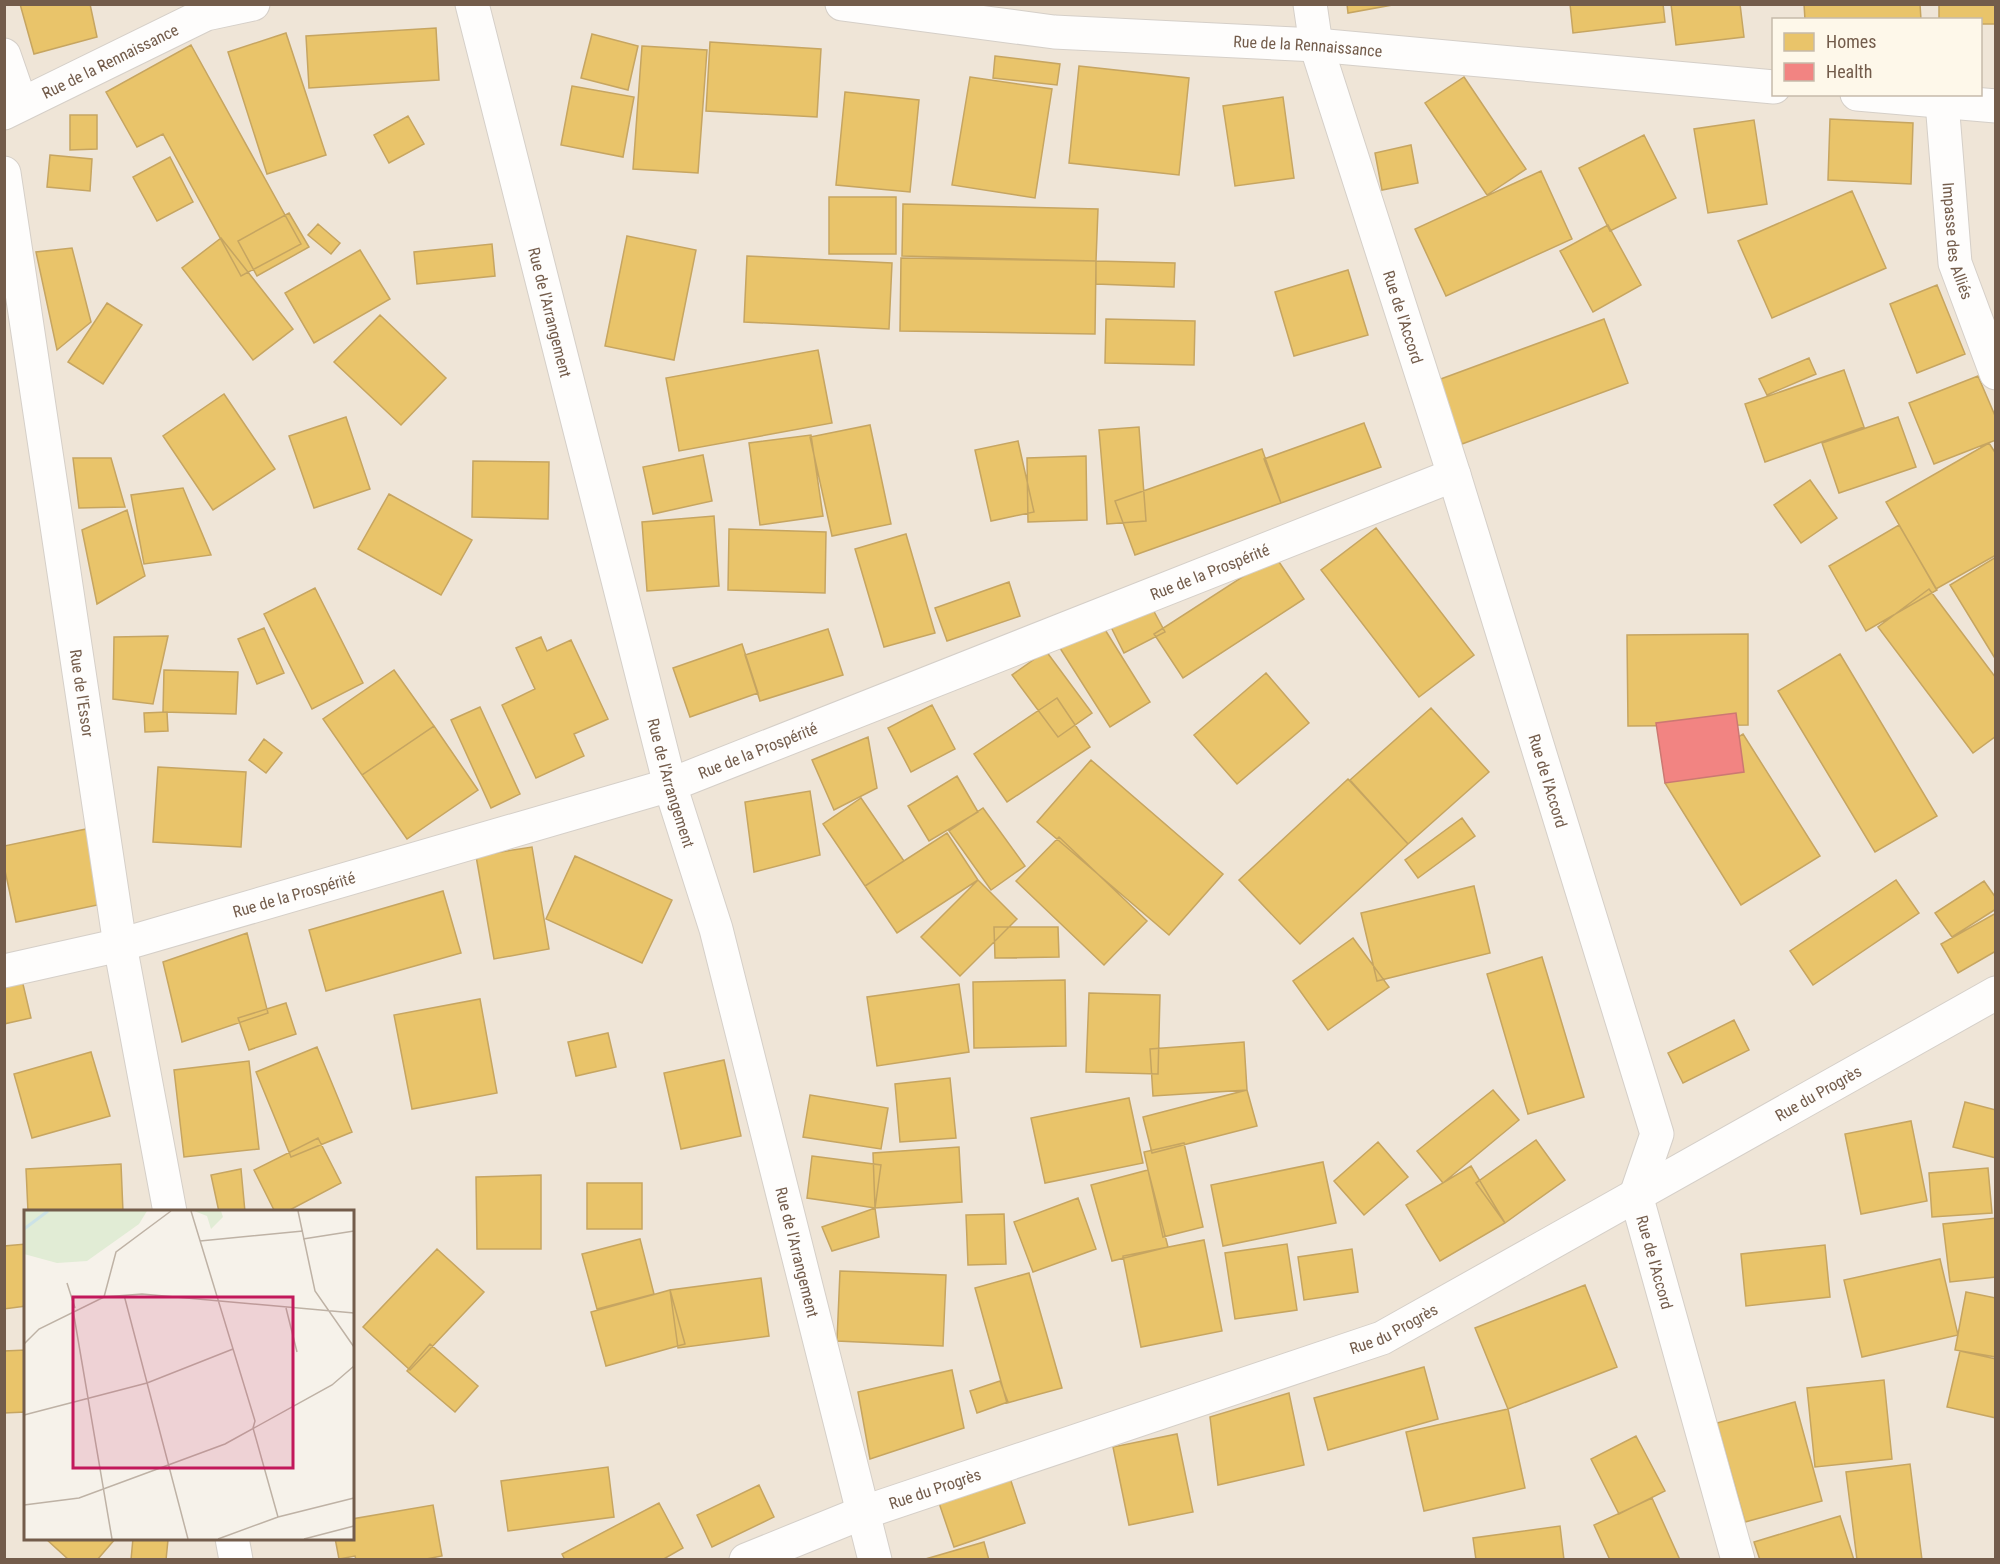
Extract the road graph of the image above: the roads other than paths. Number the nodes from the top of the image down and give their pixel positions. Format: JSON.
{"nodes":[{"id":1,"x":253,"y":4,"type":"edge"},
{"id":2,"x":472,"y":4,"type":"edge"},
{"id":3,"x":842,"y":4,"type":"edge"},
{"id":4,"x":1310,"y":4,"type":"edge"},
{"id":5,"x":1316,"y":45,"type":"junction"},
{"id":6,"x":4,"y":55,"type":"edge"},
{"id":7,"x":1772,"y":87,"type":"edge"},
{"id":8,"x":1878,"y":96,"type":"edge"},
{"id":9,"x":1942,"y":102,"type":"junction"},
{"id":10,"x":1995,"y":106,"type":"edge"},
{"id":11,"x":13,"y":108,"type":"edge"},
{"id":12,"x":4,"y":173,"type":"edge"},
{"id":13,"x":1995,"y":373,"type":"edge"},
{"id":14,"x":1454,"y":475,"type":"junction"},
{"id":15,"x":670,"y":785,"type":"junction"},
{"id":16,"x":120,"y":945,"type":"junction"},
{"id":17,"x":4,"y":971,"type":"edge"},
{"id":18,"x":1995,"y":993,"type":"edge"},
{"id":19,"x":1636,"y":1195,"type":"junction"},
{"id":20,"x":170,"y":1210,"type":"edge"},
{"id":21,"x":862,"y":1513,"type":"junction"},
{"id":22,"x":232,"y":1540,"type":"edge"},
{"id":23,"x":236,"y":1560,"type":"edge"},
{"id":24,"x":746,"y":1560,"type":"edge"},
{"id":25,"x":875,"y":1560,"type":"edge"},
{"id":26,"x":1738,"y":1560,"type":"edge"}],
"edges":[{"from":1,"to":11,"type":"street","name":"Rue de la Rennaissance"},
{"from":2,"to":15,"type":"street","name":"Rue de l'Arrangement"},
{"from":3,"to":5,"type":"street","name":"Rue de la Rennaissance"},
{"from":4,"to":5,"type":"street","name":"Rue de l'Accord"},
{"from":5,"to":7,"type":"street","name":"Rue de la Rennaissance"},
{"from":5,"to":14,"type":"street","name":"Rue de l'Accord"},
{"from":6,"to":11,"type":"street"},
{"from":8,"to":9,"type":"street"},
{"from":9,"to":10,"type":"street"},
{"from":9,"to":13,"type":"street","name":"Impasse des Alliés"},
{"from":12,"to":16,"type":"street","name":"Rue de l'Essor"},
{"from":14,"to":15,"type":"street","name":"Rue de la Prospérité"},
{"from":14,"to":19,"type":"street","name":"Rue de l'Accord"},
{"from":15,"to":16,"type":"street","name":"Rue de la Prospérité"},
{"from":15,"to":21,"type":"street","name":"Rue de l'Arrangement"},
{"from":16,"to":17,"type":"street","name":"Rue de la Prospérité"},
{"from":16,"to":20,"type":"street","name":"Rue de l'Essor"},
{"from":18,"to":19,"type":"street","name":"Rue du Progrès"},
{"from":19,"to":21,"type":"street","name":"Rue du Progrès"},
{"from":19,"to":26,"type":"street","name":"Rue de l'Accord"},
{"from":21,"to":24,"type":"street","name":"Rue du Progrès"},
{"from":21,"to":25,"type":"street","name":"Rue de l'Arrangement"},
{"from":22,"to":23,"type":"street"}]}
